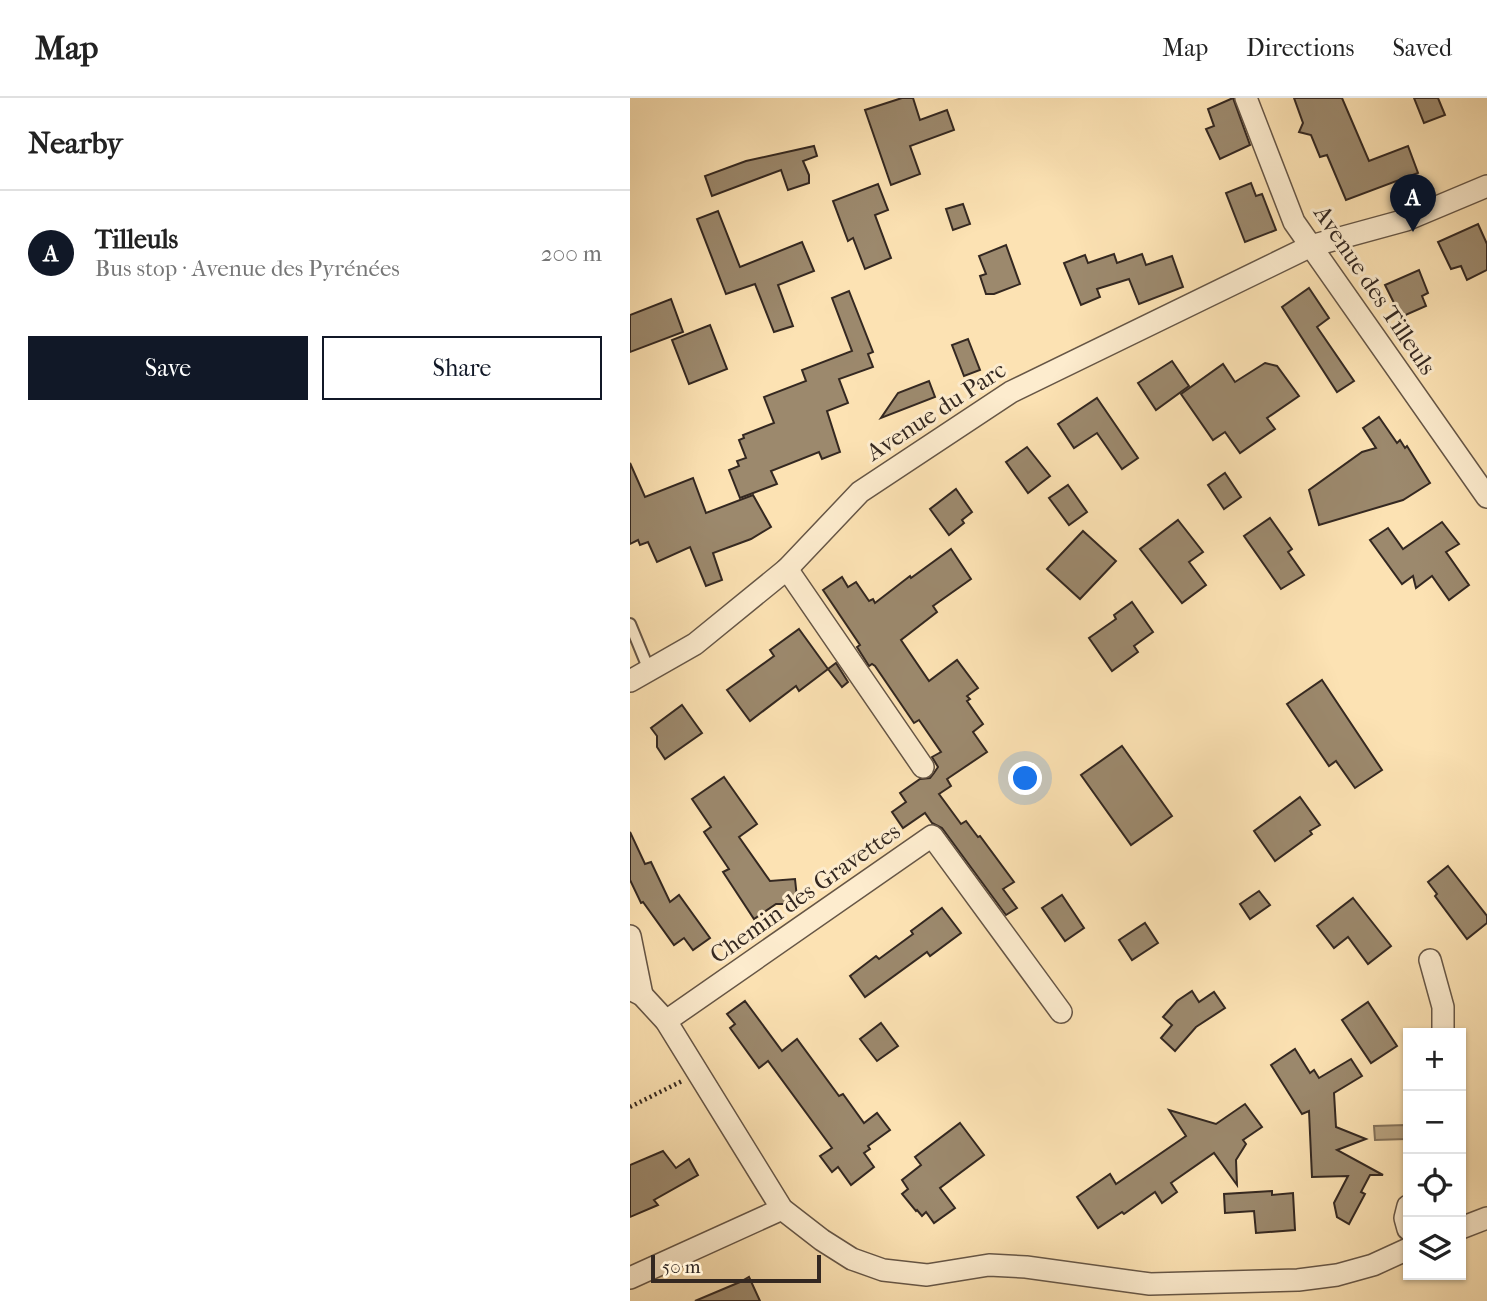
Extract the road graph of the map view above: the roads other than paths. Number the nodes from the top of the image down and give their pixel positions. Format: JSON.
{"nodes":[{"id":1,"x":1246,"y":98,"type":"edge"},
{"id":2,"x":1487,"y":186,"type":"edge"},
{"id":3,"x":1311,"y":246,"type":"junction"},
{"id":4,"x":1487,"y":498,"type":"edge"},
{"id":5,"x":787,"y":569,"type":"junction"},
{"id":6,"x":630,"y":624,"type":"edge"},
{"id":7,"x":649,"y":670,"type":"junction"},
{"id":8,"x":630,"y":681,"type":"edge"},
{"id":9,"x":923,"y":767,"type":"dead end"},
{"id":10,"x":630,"y":936,"type":"edge"},
{"id":11,"x":1430,"y":960,"type":"dead end"},
{"id":12,"x":636,"y":992,"type":"edge"},
{"id":13,"x":1061,"y":1012,"type":"dead end"},
{"id":14,"x":666,"y":1021,"type":"junction"},
{"id":15,"x":1443,"y":1028,"type":"edge"},
{"id":16,"x":782,"y":1209,"type":"junction"},
{"id":17,"x":1487,"y":1218,"type":"edge"},
{"id":18,"x":1466,"y":1226,"type":"edge"},
{"id":19,"x":1403,"y":1251,"type":"edge"},
{"id":20,"x":630,"y":1278,"type":"edge"}],
"edges":[{"from":1,"to":3,"type":"street","name":"Avenue des Tilleuls"},
{"from":2,"to":3,"type":"street","name":"Avenue du Parc"},
{"from":3,"to":4,"type":"street","name":"Avenue des Tilleuls"},
{"from":3,"to":5,"type":"street","name":"Avenue du Parc"},
{"from":5,"to":7,"type":"street","name":"Avenue du Parc"},
{"from":5,"to":9,"type":"street"},
{"from":6,"to":7,"type":"lane"},
{"from":7,"to":8,"type":"street","name":"Avenue du Parc"},
{"from":10,"to":12,"type":"street"},
{"from":11,"to":15,"type":"street"},
{"from":12,"to":14,"type":"street"},
{"from":13,"to":14,"type":"street","name":"Chemin des Gravettes"},
{"from":14,"to":16,"type":"street"},
{"from":16,"to":19,"type":"street"},
{"from":16,"to":20,"type":"street"},
{"from":17,"to":18,"type":"street"}]}
